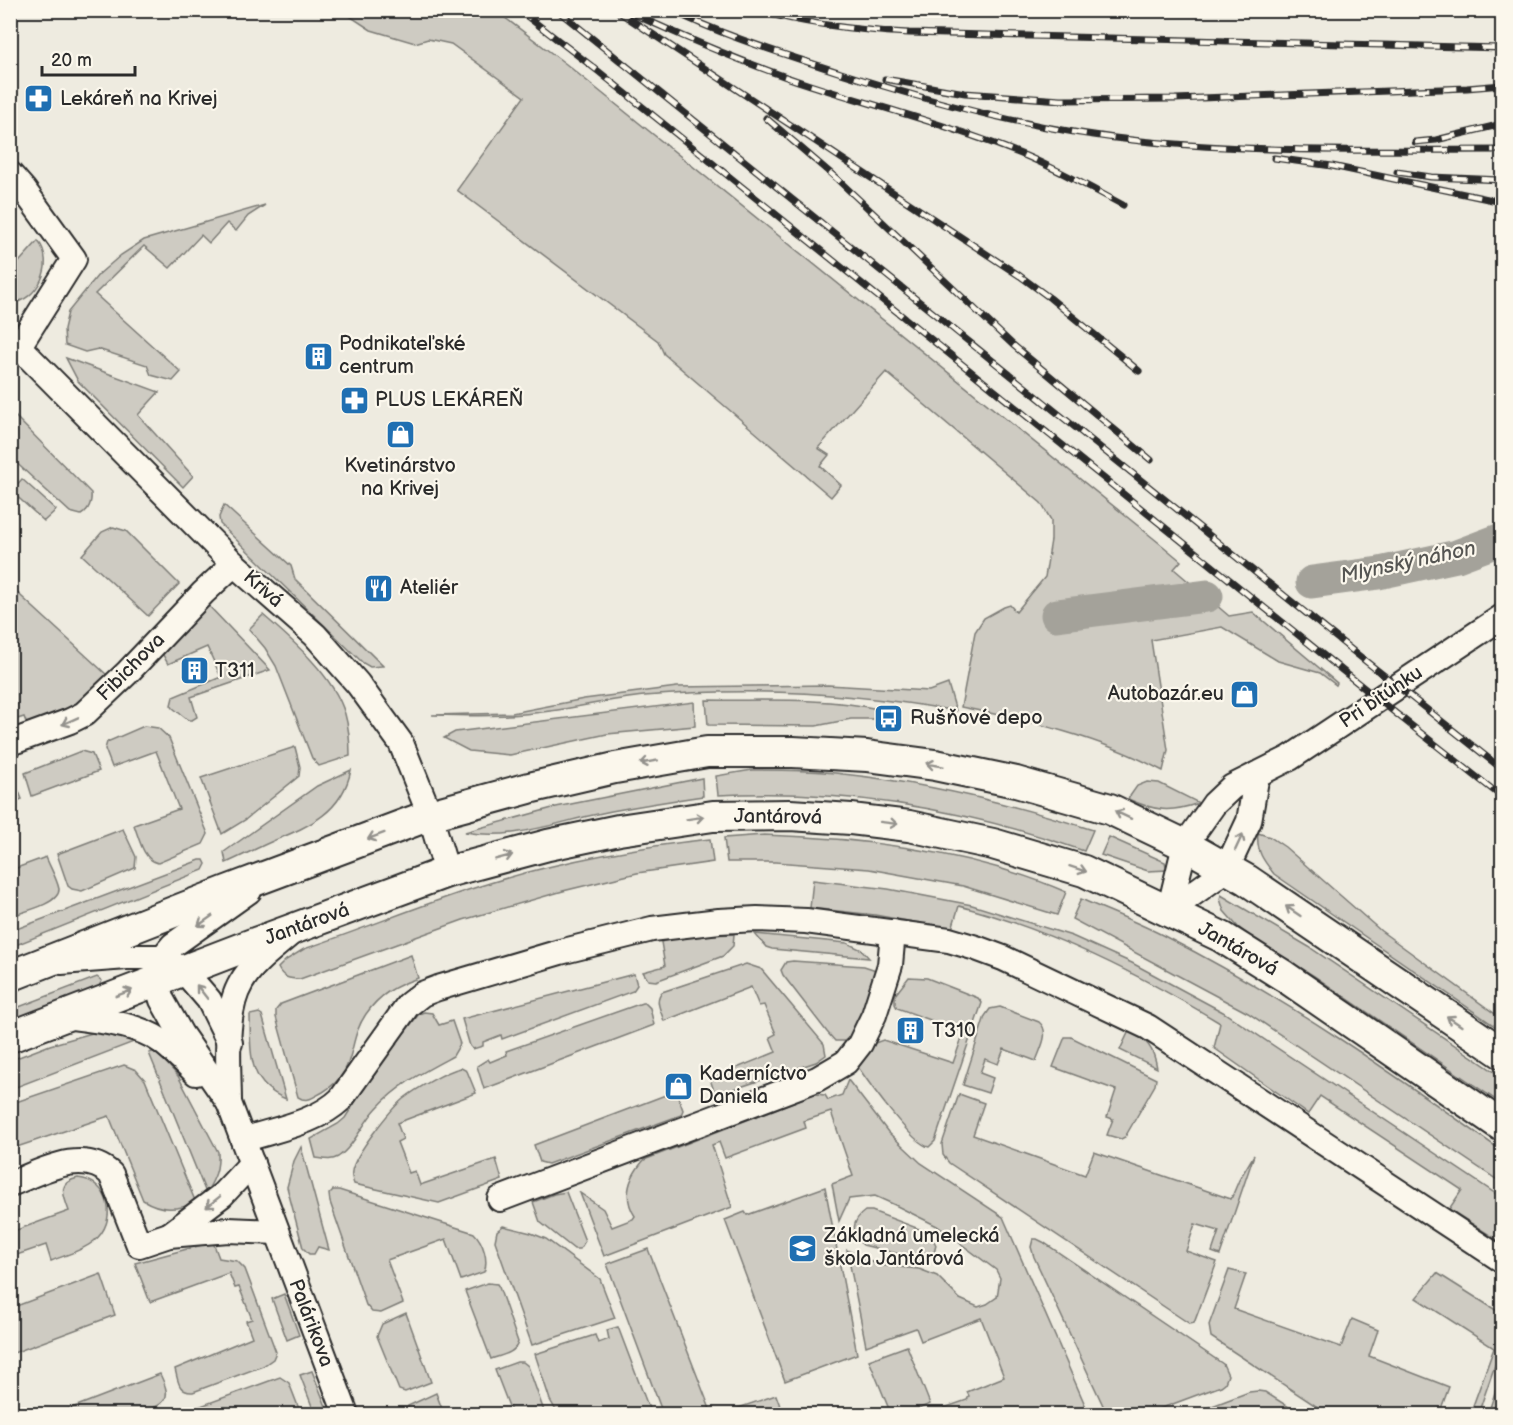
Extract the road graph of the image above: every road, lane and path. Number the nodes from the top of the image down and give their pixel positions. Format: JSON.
{"nodes":[{"id":1,"x":10,"y":174,"type":"edge"},
{"id":2,"x":15,"y":342,"type":"edge"},
{"id":3,"x":234,"y":564,"type":"junction"},
{"id":4,"x":1503,"y":617,"type":"edge"},
{"id":5,"x":10,"y":743,"type":"edge"},
{"id":6,"x":1257,"y":774,"type":"junction"},
{"id":7,"x":430,"y":815,"type":"junction"},
{"id":8,"x":1185,"y":845,"type":"junction"},
{"id":9,"x":1226,"y":870,"type":"junction"},
{"id":10,"x":447,"y":872,"type":"junction"},
{"id":11,"x":270,"y":875,"type":"junction"},
{"id":12,"x":1169,"y":911,"type":"junction"},
{"id":13,"x":299,"y":926,"type":"junction"},
{"id":14,"x":893,"y":932,"type":"junction"},
{"id":15,"x":42,"y":963,"type":"junction"},
{"id":16,"x":168,"y":970,"type":"junction"},
{"id":17,"x":10,"y":976,"type":"edge"},
{"id":18,"x":65,"y":1016,"type":"junction"},
{"id":19,"x":10,"y":1037,"type":"edge"},
{"id":20,"x":230,"y":1043,"type":"junction"},
{"id":21,"x":1503,"y":1053,"type":"edge"},
{"id":22,"x":229,"y":1103,"type":"junction"},
{"id":23,"x":1503,"y":1126,"type":"edge"},
{"id":24,"x":243,"y":1140,"type":"junction"},
{"id":25,"x":252,"y":1163,"type":"junction"},
{"id":26,"x":10,"y":1184,"type":"edge"},
{"id":27,"x":500,"y":1199,"type":"dead end"},
{"id":28,"x":277,"y":1232,"type":"junction"},
{"id":29,"x":169,"y":1234,"type":"junction"},
{"id":30,"x":1503,"y":1260,"type":"edge"},
{"id":31,"x":346,"y":1414,"type":"edge"}],
"edges":[{"from":1,"to":2,"type":"street","name":"Krivá"},
{"from":2,"to":3,"type":"street","name":"Krivá"},
{"from":3,"to":5,"type":"street","name":"Fibichova","one_way":true},
{"from":3,"to":7,"type":"street","name":"Krivá"},
{"from":4,"to":6,"type":"street","name":"Pri bitúnku"},
{"from":6,"to":8,"type":"street","name":"Pri bitúnku"},
{"from":9,"to":6,"type":"street","one_way":true},
{"from":8,"to":7,"type":"street","one_way":true},
{"from":7,"to":10,"type":"street","name":"Krivá"},
{"from":7,"to":11,"type":"street","one_way":true},
{"from":8,"to":9,"type":"street"},
{"from":8,"to":12,"type":"street","name":"Pri bitúnku"},
{"from":9,"to":12,"type":"street"},
{"from":21,"to":9,"type":"street","one_way":true},
{"from":10,"to":12,"type":"street","name":"Jantárová","one_way":true},
{"from":10,"to":13,"type":"street","name":"Jantárová"},
{"from":11,"to":15,"type":"street"},
{"from":11,"to":16,"type":"street","one_way":true},
{"from":12,"to":23,"type":"street","name":"Jantárová"},
{"from":13,"to":16,"type":"street","name":"Jantárová"},
{"from":13,"to":20,"type":"street"},
{"from":14,"to":24,"type":"street"},
{"from":14,"to":27,"type":"street"},
{"from":14,"to":30,"type":"street"},
{"from":15,"to":16,"type":"street"},
{"from":15,"to":17,"type":"street"},
{"from":18,"to":16,"type":"street","name":"Jantárová","one_way":true},
{"from":20,"to":16,"type":"street","one_way":true},
{"from":16,"to":22,"type":"street"},
{"from":18,"to":19,"type":"street","name":"Jantárová"},
{"from":18,"to":22,"type":"street"},
{"from":20,"to":22,"type":"street"},
{"from":22,"to":24,"type":"street","name":"Palárikova"},
{"from":24,"to":25,"type":"street","name":"Palárikova"},
{"from":25,"to":28,"type":"street","name":"Palárikova"},
{"from":25,"to":29,"type":"street","one_way":true},
{"from":26,"to":29,"type":"street"},
{"from":28,"to":29,"type":"street"},
{"from":28,"to":31,"type":"street","name":"Palárikova"}]}
